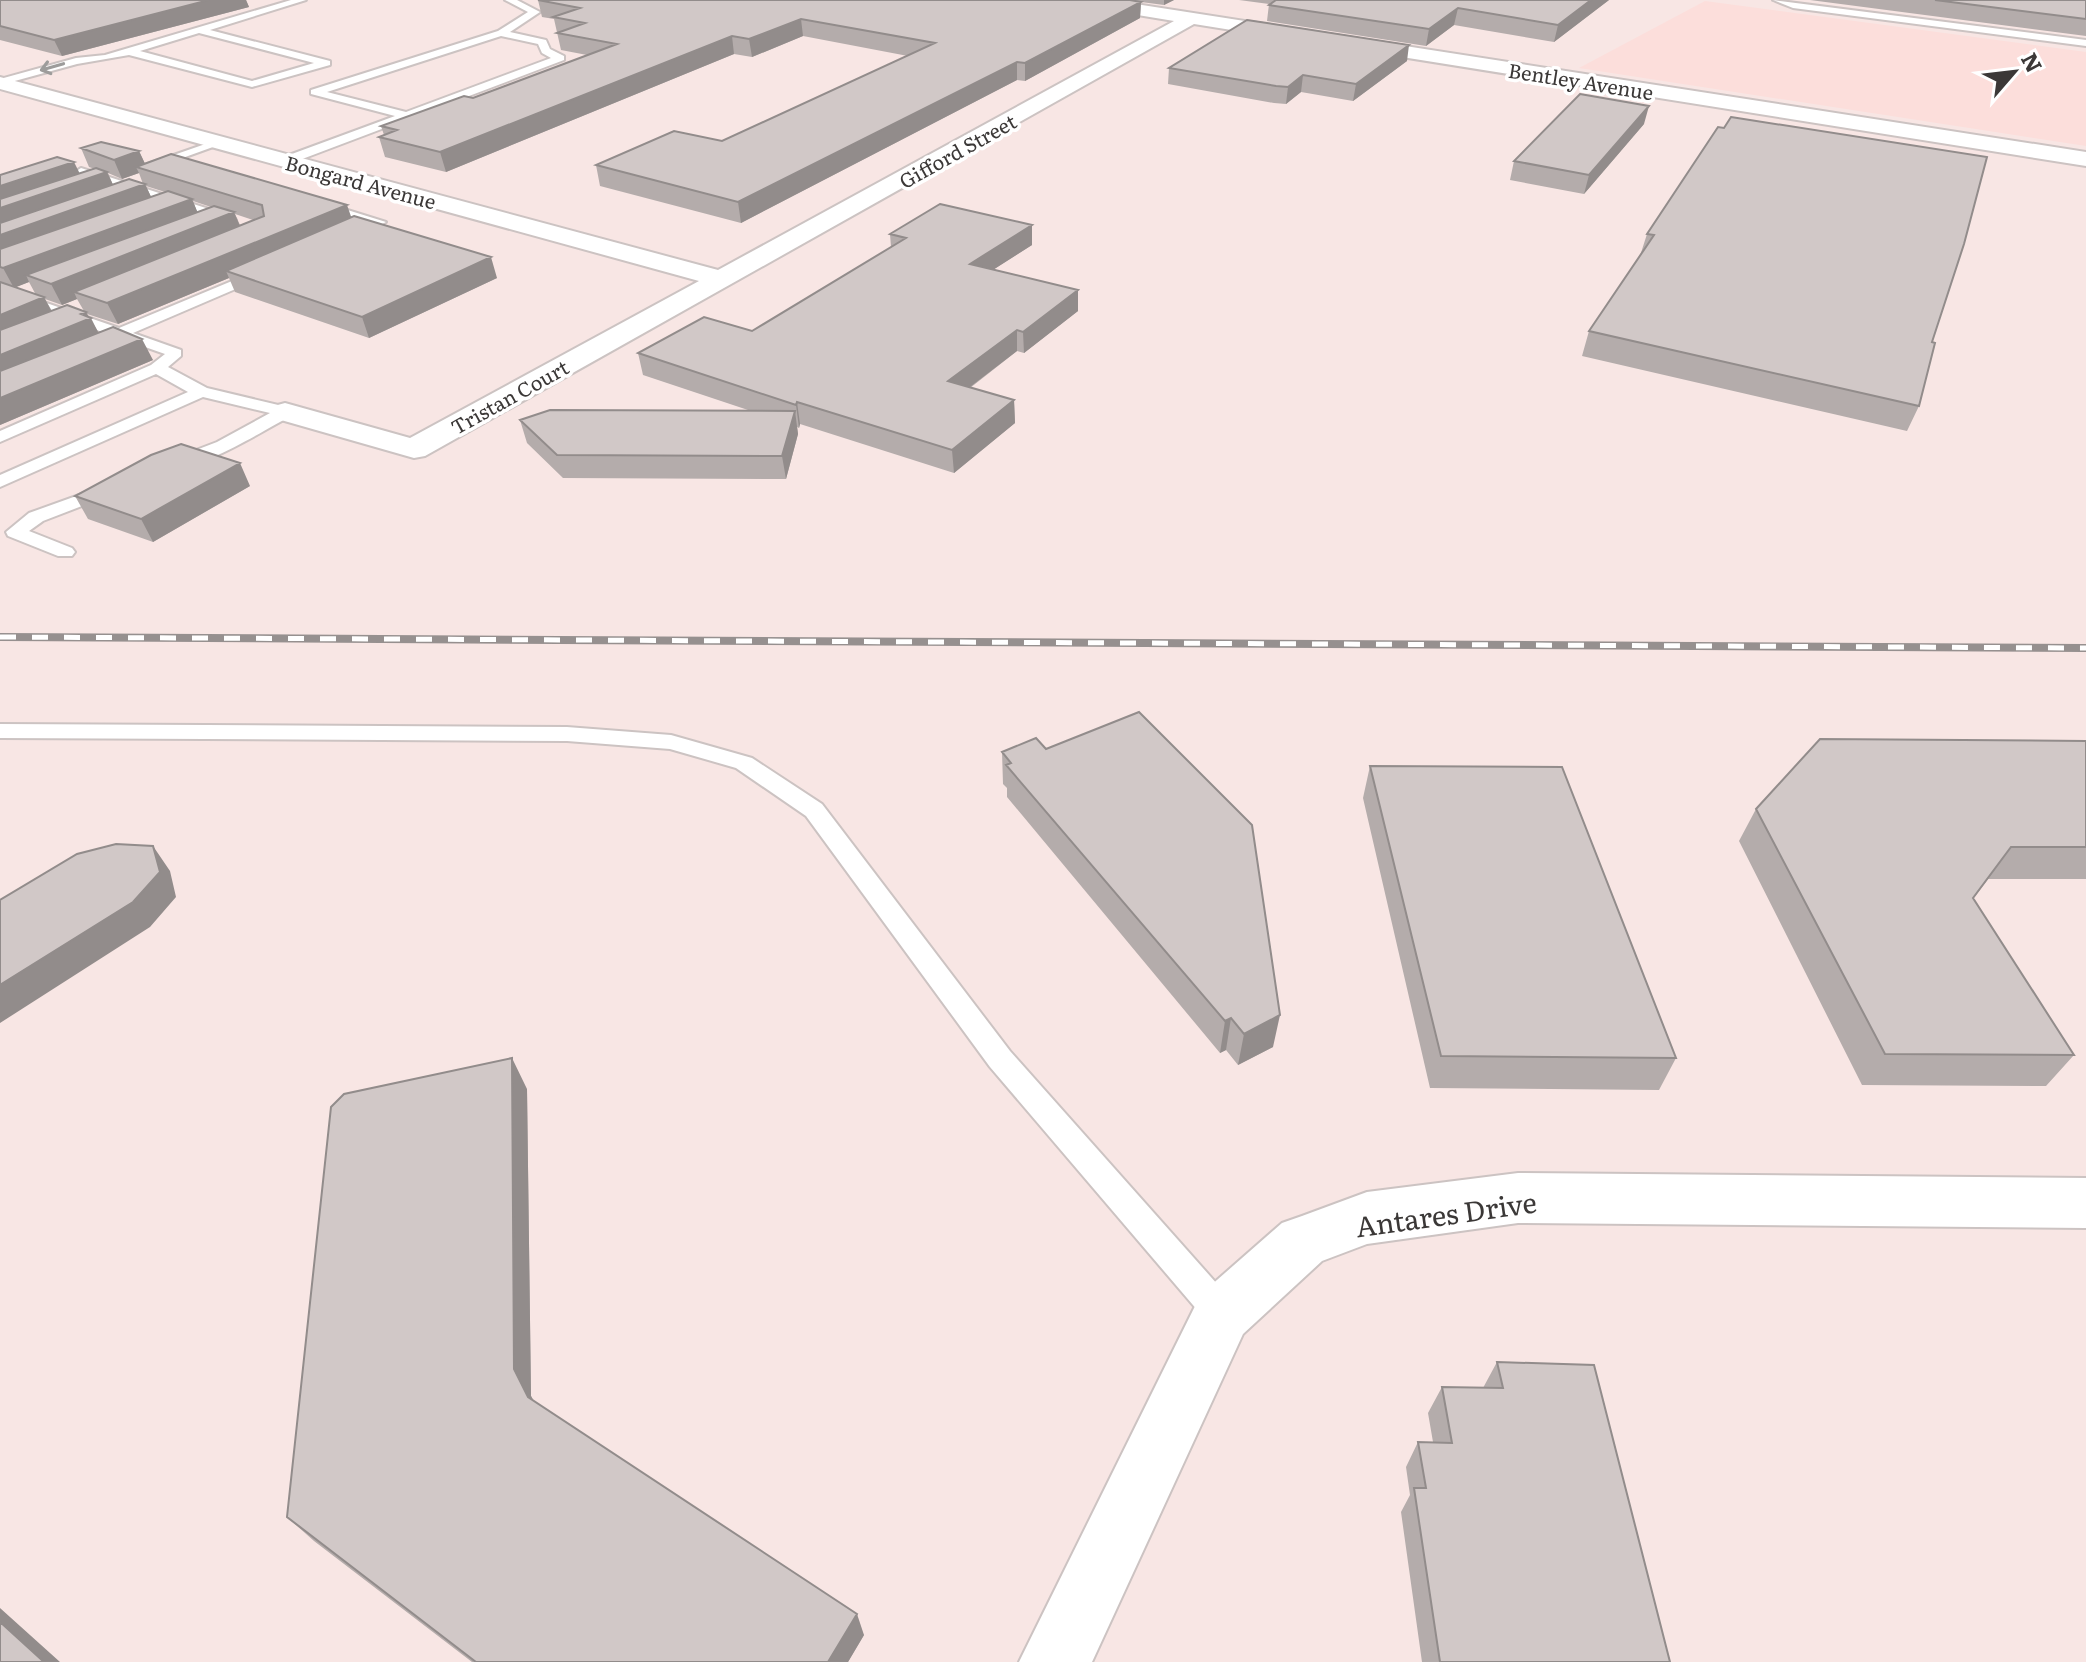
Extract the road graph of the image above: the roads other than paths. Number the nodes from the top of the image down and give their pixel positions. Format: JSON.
{"nodes":[{"id":1,"x":301,"y":0,"type":"edge"},
{"id":2,"x":510,"y":0,"type":"edge"},
{"id":3,"x":1077,"y":0,"type":"edge"},
{"id":4,"x":1778,"y":0,"type":"edge"},
{"id":5,"x":1190,"y":19,"type":"junction"},
{"id":6,"x":201,"y":31,"type":"junction"},
{"id":7,"x":501,"y":33,"type":"junction"},
{"id":8,"x":2086,"y":43,"type":"edge"},
{"id":9,"x":127,"y":51,"type":"junction"},
{"id":10,"x":106,"y":58,"type":"junction"},
{"id":11,"x":7,"y":85,"type":"edge"},
{"id":12,"x":406,"y":115,"type":"junction"},
{"id":13,"x":218,"y":143,"type":"junction"},
{"id":14,"x":2086,"y":159,"type":"edge"},
{"id":15,"x":141,"y":160,"type":"dead end"},
{"id":16,"x":285,"y":161,"type":"junction"},
{"id":17,"x":155,"y":164,"type":"junction"},
{"id":18,"x":66,"y":168,"type":"edge"},
{"id":19,"x":195,"y":171,"type":"edge"},
{"id":20,"x":105,"y":180,"type":"junction"},
{"id":21,"x":90,"y":185,"type":"edge"},
{"id":22,"x":122,"y":186,"type":"junction"},
{"id":23,"x":137,"y":191,"type":"junction"},
{"id":24,"x":110,"y":200,"type":"edge"},
{"id":25,"x":302,"y":201,"type":"edge"},
{"id":26,"x":176,"y":203,"type":"junction"},
{"id":27,"x":146,"y":213,"type":"edge"},
{"id":28,"x":221,"y":218,"type":"junction"},
{"id":29,"x":250,"y":227,"type":"edge"},
{"id":30,"x":192,"y":229,"type":"edge"},
{"id":31,"x":336,"y":241,"type":"edge"},
{"id":32,"x":278,"y":265,"type":"edge"},
{"id":33,"x":722,"y":279,"type":"junction"},
{"id":34,"x":18,"y":294,"type":"edge"},
{"id":35,"x":0,"y":311,"type":"edge"},
{"id":36,"x":72,"y":313,"type":"junction"},
{"id":37,"x":52,"y":329,"type":"edge"},
{"id":38,"x":124,"y":335,"type":"junction"},
{"id":39,"x":101,"y":349,"type":"edge"},
{"id":40,"x":157,"y":368,"type":"junction"},
{"id":41,"x":201,"y":392,"type":"junction"},
{"id":42,"x":285,"y":412,"type":"junction"},
{"id":43,"x":0,"y":437,"type":"edge"},
{"id":44,"x":166,"y":468,"type":"edge"},
{"id":45,"x":0,"y":482,"type":"edge"},
{"id":46,"x":122,"y":484,"type":"edge"},
{"id":47,"x":7,"y":534,"type":"edge"},
{"id":48,"x":65,"y":552,"type":"dead end"},
{"id":49,"x":0,"y":731,"type":"edge"},
{"id":50,"x":2086,"y":1203,"type":"edge"},
{"id":51,"x":1222,"y":1314,"type":"junction"},
{"id":52,"x":1055,"y":1662,"type":"edge"}],
"edges":[{"from":1,"to":6,"type":"lane"},
{"from":2,"to":7,"type":"lane"},
{"from":3,"to":5,"type":"street","name":"Bentley Avenue"},
{"from":4,"to":8,"type":"lane"},
{"from":5,"to":14,"type":"street","name":"Bentley Avenue"},
{"from":5,"to":33,"type":"street","name":"Gifford Street"},
{"from":6,"to":9,"type":"lane"},
{"from":6,"to":9,"type":"lane"},
{"from":7,"to":12,"type":"lane"},
{"from":7,"to":12,"type":"lane"},
{"from":9,"to":10,"type":"lane"},
{"from":10,"to":11,"type":"lane","one_way":true},
{"from":10,"to":11,"type":"lane"},
{"from":11,"to":13,"type":"street","name":"Bongard Avenue"},
{"from":12,"to":16,"type":"lane"},
{"from":13,"to":16,"type":"street","name":"Bongard Avenue"},
{"from":13,"to":17,"type":"lane"},
{"from":15,"to":17,"type":"lane"},
{"from":16,"to":33,"type":"street","name":"Bongard Avenue"},
{"from":17,"to":20,"type":"lane"},
{"from":18,"to":20,"type":"lane"},
{"from":19,"to":22,"type":"lane"},
{"from":20,"to":21,"type":"lane"},
{"from":20,"to":22,"type":"lane"},
{"from":22,"to":23,"type":"lane"},
{"from":23,"to":24,"type":"lane"},
{"from":23,"to":26,"type":"lane"},
{"from":25,"to":31,"type":"lane"},
{"from":26,"to":27,"type":"lane"},
{"from":26,"to":28,"type":"lane"},
{"from":28,"to":29,"type":"lane"},
{"from":28,"to":30,"type":"lane"},
{"from":32,"to":38,"type":"lane"},
{"from":33,"to":42,"type":"street","name":"Tristan Court"},
{"from":34,"to":35,"type":"lane"},
{"from":34,"to":36,"type":"lane"},
{"from":36,"to":37,"type":"lane"},
{"from":36,"to":38,"type":"lane"},
{"from":38,"to":39,"type":"lane"},
{"from":38,"to":40,"type":"lane"},
{"from":40,"to":41,"type":"lane"},
{"from":40,"to":43,"type":"lane"},
{"from":41,"to":42,"type":"lane"},
{"from":41,"to":45,"type":"lane"},
{"from":42,"to":44,"type":"lane"},
{"from":46,"to":47,"type":"lane"},
{"from":47,"to":48,"type":"lane"},
{"from":49,"to":51,"type":"lane"},
{"from":50,"to":51,"type":"street","name":"Antares Drive"},
{"from":51,"to":52,"type":"street","name":"Antares Drive"}]}
